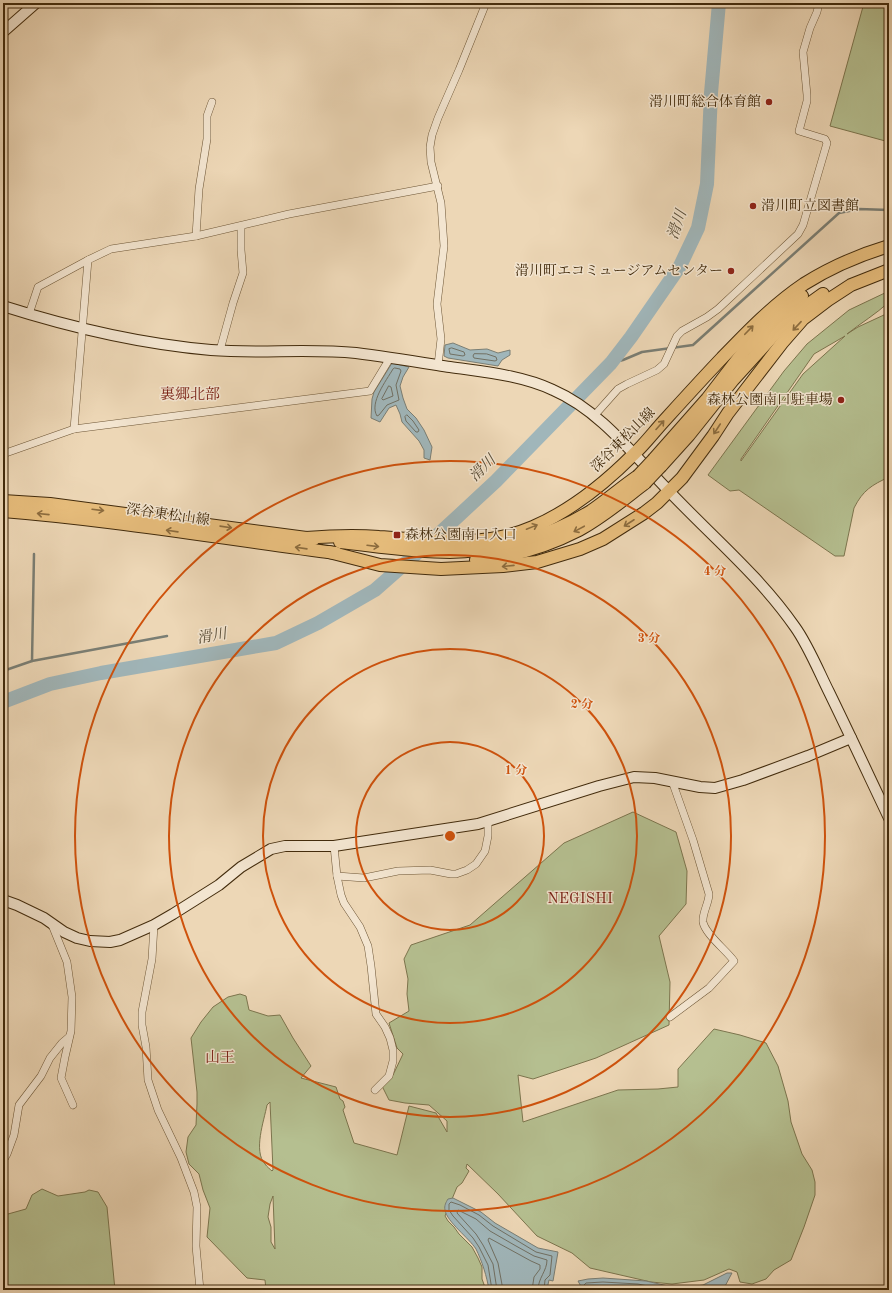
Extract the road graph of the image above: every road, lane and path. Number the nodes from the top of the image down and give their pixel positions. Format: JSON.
{"nodes":[{"id":1,"x":36,"y":3,"type":"edge"},
{"id":2,"x":486,"y":3,"type":"edge"},
{"id":3,"x":819,"y":3,"type":"edge"},
{"id":4,"x":3,"y":32,"type":"edge"},
{"id":5,"x":212,"y":102,"type":"dead end"},
{"id":6,"x":438,"y":186,"type":"junction"},
{"id":7,"x":241,"y":226,"type":"junction"},
{"id":8,"x":196,"y":236,"type":"junction"},
{"id":9,"x":889,"y":246,"type":"edge"},
{"id":10,"x":889,"y":254,"type":"edge"},
{"id":11,"x":88,"y":260,"type":"junction"},
{"id":12,"x":889,"y":264,"type":"edge"},
{"id":13,"x":889,"y":270,"type":"edge"},
{"id":14,"x":3,"y":306,"type":"edge"},
{"id":15,"x":29,"y":314,"type":"junction"},
{"id":16,"x":83,"y":328,"type":"junction"},
{"id":17,"x":220,"y":350,"type":"junction"},
{"id":18,"x":390,"y":358,"type":"junction"},
{"id":19,"x":438,"y":365,"type":"junction"},
{"id":20,"x":591,"y":413,"type":"junction"},
{"id":21,"x":74,"y":429,"type":"junction"},
{"id":22,"x":3,"y":454,"type":"edge"},
{"id":23,"x":634,"y":454,"type":"junction"},
{"id":24,"x":658,"y":462,"type":"junction"},
{"id":25,"x":641,"y":479,"type":"junction"},
{"id":26,"x":669,"y":492,"type":"junction"},
{"id":27,"x":3,"y":501,"type":"edge"},
{"id":28,"x":3,"y":511,"type":"edge"},
{"id":29,"x":306,"y":538,"type":"junction"},
{"id":30,"x":328,"y":552,"type":"junction"},
{"id":31,"x":851,"y":738,"type":"junction"},
{"id":32,"x":672,"y":782,"type":"junction"},
{"id":33,"x":889,"y":818,"type":"edge"},
{"id":34,"x":488,"y":821,"type":"junction"},
{"id":35,"x":334,"y":846,"type":"junction"},
{"id":36,"x":337,"y":876,"type":"junction"},
{"id":37,"x":3,"y":900,"type":"edge"},
{"id":38,"x":51,"y":923,"type":"junction"},
{"id":39,"x":154,"y":925,"type":"junction"},
{"id":40,"x":670,"y":1017,"type":"dead end"},
{"id":41,"x":69,"y":1037,"type":"junction"},
{"id":42,"x":374,"y":1090,"type":"dead end"},
{"id":43,"x":73,"y":1106,"type":"dead end"},
{"id":44,"x":3,"y":1161,"type":"edge"},
{"id":45,"x":200,"y":1290,"type":"edge"}],
"edges":[{"from":1,"to":4,"type":"street"},
{"from":2,"to":6,"type":"street"},
{"from":3,"to":20,"type":"street"},
{"from":5,"to":8,"type":"street"},
{"from":6,"to":7,"type":"street"},
{"from":6,"to":19,"type":"street"},
{"from":7,"to":8,"type":"street"},
{"from":7,"to":17,"type":"street"},
{"from":8,"to":11,"type":"street"},
{"from":23,"to":9,"type":"main road","name":"深谷東松山線","one_way":true},
{"from":10,"to":24,"type":"main road"},
{"from":11,"to":15,"type":"street"},
{"from":11,"to":16,"type":"street"},
{"from":12,"to":24,"type":"main road"},
{"from":13,"to":26,"type":"main road","name":"深谷東松山線","one_way":true},
{"from":14,"to":15,"type":"street"},
{"from":15,"to":16,"type":"street"},
{"from":16,"to":17,"type":"street"},
{"from":16,"to":21,"type":"street"},
{"from":17,"to":18,"type":"street"},
{"from":18,"to":19,"type":"street"},
{"from":18,"to":21,"type":"street"},
{"from":19,"to":20,"type":"street"},
{"from":20,"to":23,"type":"street"},
{"from":21,"to":22,"type":"street"},
{"from":23,"to":26,"type":"street"},
{"from":29,"to":23,"type":"main road","name":"深谷東松山線","one_way":true},
{"from":24,"to":25,"type":"main road","name":"深谷東松山線","bridge":true},
{"from":29,"to":25,"type":"main road","name":"深谷東松山線","one_way":true},
{"from":25,"to":30,"type":"main road","name":"深谷東松山線","one_way":true},
{"from":26,"to":30,"type":"main road","name":"深谷東松山線","one_way":true},
{"from":26,"to":31,"type":"street"},
{"from":27,"to":29,"type":"main road","name":"深谷東松山線","one_way":true},
{"from":30,"to":28,"type":"main road","name":"深谷東松山線","one_way":true},
{"from":31,"to":32,"type":"street"},
{"from":31,"to":33,"type":"street"},
{"from":32,"to":34,"type":"street"},
{"from":32,"to":40,"type":"street"},
{"from":34,"to":35,"type":"street"},
{"from":34,"to":36,"type":"street"},
{"from":35,"to":36,"type":"street"},
{"from":35,"to":39,"type":"street"},
{"from":36,"to":42,"type":"street"},
{"from":37,"to":38,"type":"street"},
{"from":38,"to":39,"type":"street"},
{"from":38,"to":41,"type":"street"},
{"from":39,"to":45,"type":"street"},
{"from":41,"to":43,"type":"street"},
{"from":41,"to":44,"type":"street"}]}
